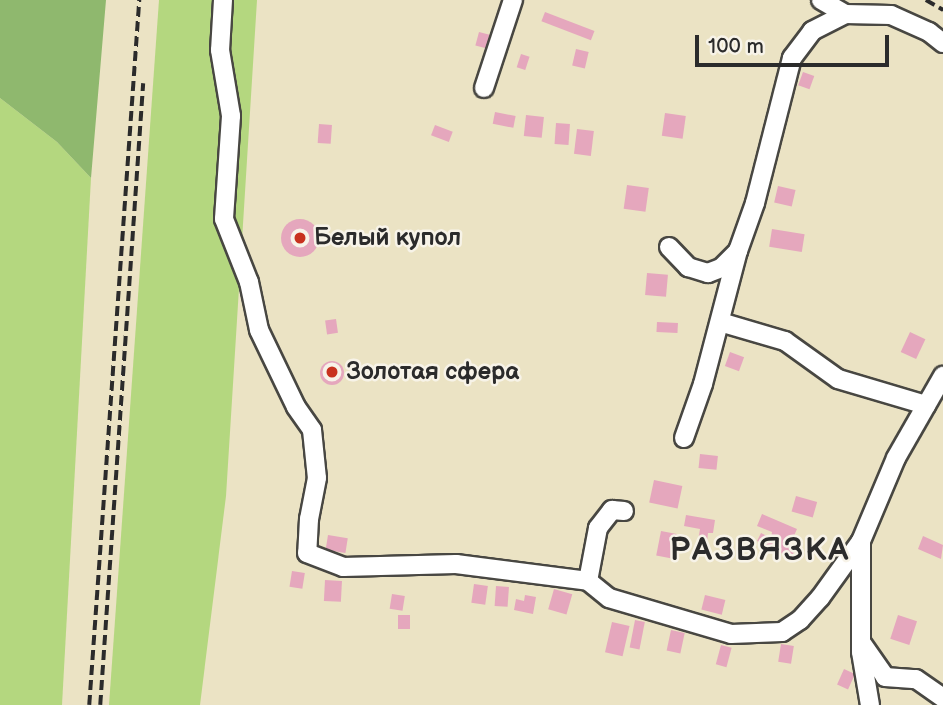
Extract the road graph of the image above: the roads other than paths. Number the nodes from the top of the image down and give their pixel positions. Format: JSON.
{"nodes":[{"id":1,"x":223,"y":0,"type":"edge"},
{"id":2,"x":513,"y":0,"type":"edge"},
{"id":3,"x":821,"y":0,"type":"edge"},
{"id":4,"x":845,"y":14,"type":"junction"},
{"id":5,"x":943,"y":43,"type":"edge"},
{"id":6,"x":484,"y":88,"type":"dead end"},
{"id":7,"x":669,"y":247,"type":"dead end"},
{"id":8,"x":738,"y":251,"type":"junction"},
{"id":9,"x":720,"y":322,"type":"junction"},
{"id":10,"x":943,"y":376,"type":"edge"},
{"id":11,"x":926,"y":405,"type":"junction"},
{"id":12,"x":684,"y":438,"type":"dead end"},
{"id":13,"x":624,"y":511,"type":"dead end"},
{"id":14,"x":862,"y":541,"type":"junction"},
{"id":15,"x":588,"y":581,"type":"junction"},
{"id":16,"x":861,"y":642,"type":"junction"},
{"id":17,"x":943,"y":698,"type":"edge"},
{"id":18,"x":870,"y":705,"type":"edge"}],
"edges":[{"from":1,"to":15,"type":"street"},
{"from":2,"to":6,"type":"street"},
{"from":3,"to":4,"type":"street"},
{"from":4,"to":5,"type":"street"},
{"from":4,"to":8,"type":"street"},
{"from":7,"to":8,"type":"street"},
{"from":8,"to":9,"type":"street"},
{"from":9,"to":11,"type":"street"},
{"from":9,"to":12,"type":"street"},
{"from":10,"to":11,"type":"street"},
{"from":11,"to":14,"type":"street"},
{"from":13,"to":15,"type":"street"},
{"from":14,"to":15,"type":"street"},
{"from":14,"to":16,"type":"street"},
{"from":16,"to":17,"type":"street"},
{"from":16,"to":18,"type":"street"}]}
